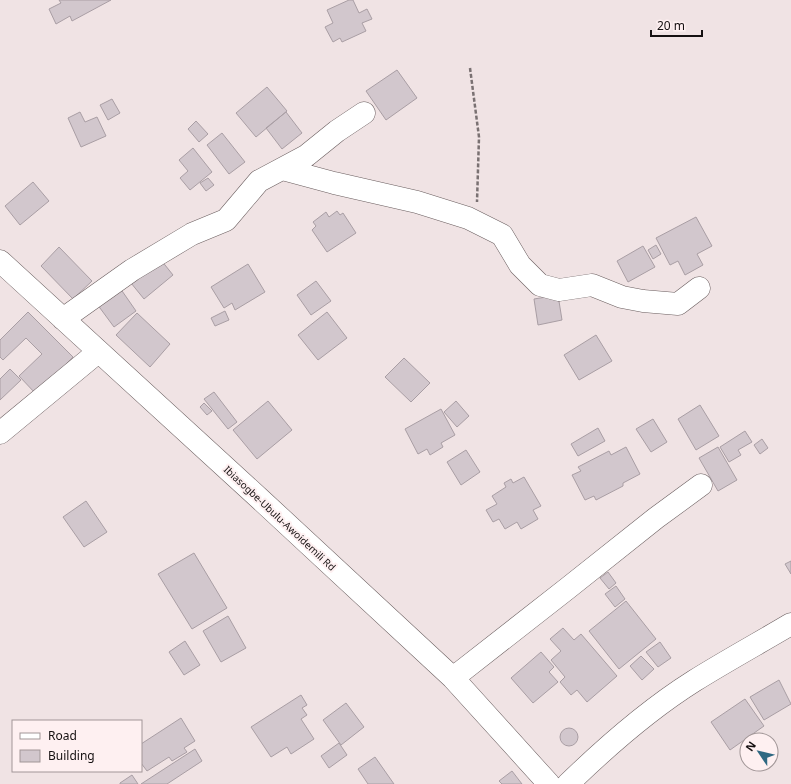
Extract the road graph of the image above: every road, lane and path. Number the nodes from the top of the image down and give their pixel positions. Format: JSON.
{"nodes":[{"id":1,"x":470,"y":68,"type":"dead end"},
{"id":2,"x":364,"y":113,"type":"dead end"},
{"id":3,"x":282,"y":169,"type":"junction"},
{"id":4,"x":477,"y":222,"type":"junction"},
{"id":5,"x":0,"y":261,"type":"edge"},
{"id":6,"x":699,"y":288,"type":"dead end"},
{"id":7,"x":63,"y":319,"type":"junction"},
{"id":8,"x":98,"y":352,"type":"junction"},
{"id":9,"x":0,"y":433,"type":"edge"},
{"id":10,"x":701,"y":485,"type":"dead end"},
{"id":11,"x":791,"y":624,"type":"edge"},
{"id":12,"x":452,"y":678,"type":"junction"},
{"id":13,"x":549,"y":784,"type":"edge"},
{"id":14,"x":568,"y":784,"type":"edge"}],
"edges":[{"from":1,"to":4,"type":"path"},
{"from":2,"to":3,"type":"street"},
{"from":3,"to":4,"type":"street"},
{"from":3,"to":7,"type":"street"},
{"from":4,"to":6,"type":"street"},
{"from":5,"to":7,"type":"street","name":"Ibiasogbe-Ubulu-Awoidemili Rd"},
{"from":7,"to":8,"type":"street","name":"Ibiasogbe-Ubulu-Awoidemili Rd"},
{"from":8,"to":9,"type":"street"},
{"from":8,"to":12,"type":"street","name":"Ibiasogbe-Ubulu-Awoidemili Rd"},
{"from":10,"to":12,"type":"street"},
{"from":11,"to":14,"type":"street"},
{"from":12,"to":13,"type":"street","name":"Ibiasogbe-Ubulu-Awoidemili Rd"}]}
